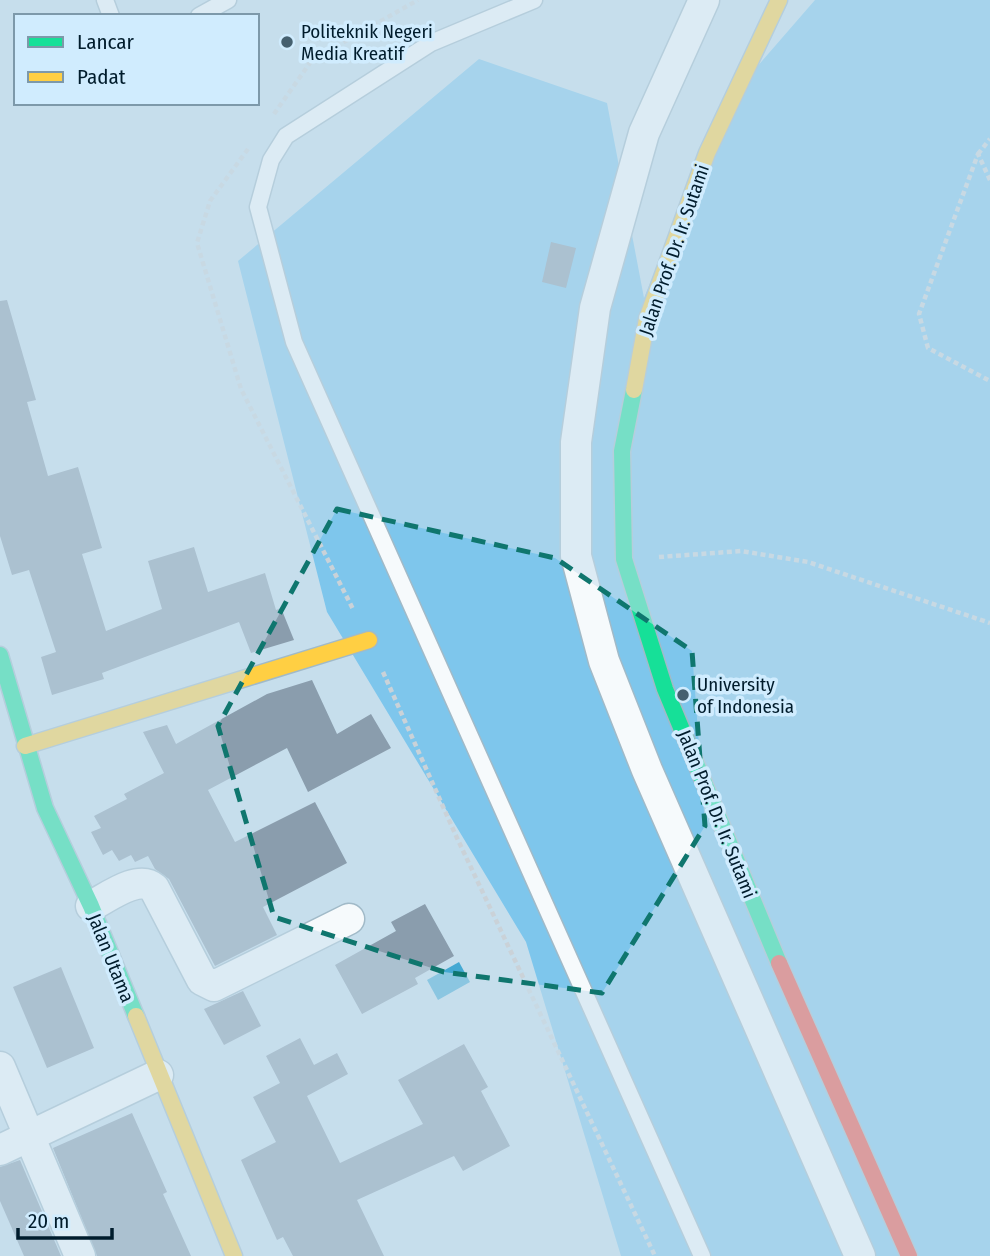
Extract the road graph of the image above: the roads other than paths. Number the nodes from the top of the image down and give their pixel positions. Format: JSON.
{"nodes":[{"id":1,"x":228,"y":0,"type":"edge"},
{"id":2,"x":534,"y":0,"type":"edge"},
{"id":3,"x":704,"y":0,"type":"edge"},
{"id":4,"x":779,"y":0,"type":"edge"},
{"id":5,"x":203,"y":14,"type":"edge"},
{"id":6,"x":369,"y":640,"type":"road end"},
{"id":7,"x":2,"y":669,"type":"edge"},
{"id":8,"x":25,"y":746,"type":"junction"},
{"id":9,"x":91,"y":906,"type":"junction"},
{"id":10,"x":349,"y":919,"type":"dead end"},
{"id":11,"x":0,"y":1067,"type":"edge"},
{"id":12,"x":158,"y":1075,"type":"junction"},
{"id":13,"x":28,"y":1137,"type":"junction"},
{"id":14,"x":0,"y":1150,"type":"edge"},
{"id":15,"x":80,"y":1256,"type":"edge"},
{"id":16,"x":234,"y":1256,"type":"edge"},
{"id":17,"x":702,"y":1256,"type":"edge"},
{"id":18,"x":860,"y":1256,"type":"edge"},
{"id":19,"x":909,"y":1256,"type":"edge"}],
"edges":[{"from":1,"to":5,"type":"lane"},
{"from":2,"to":17,"type":"lane"},
{"from":3,"to":18,"type":"street"},
{"from":4,"to":19,"type":"street","name":"Jalan Prof. Dr. Ir. Sutami"},
{"from":6,"to":8,"type":"street"},
{"from":7,"to":8,"type":"street","name":"Jalan Utama"},
{"from":8,"to":9,"type":"street","name":"Jalan Utama"},
{"from":9,"to":10,"type":"street"},
{"from":9,"to":12,"type":"street","name":"Jalan Utama"},
{"from":11,"to":13,"type":"street"},
{"from":12,"to":13,"type":"street"},
{"from":12,"to":16,"type":"street","name":"Jalan Utama"},
{"from":13,"to":14,"type":"street"},
{"from":13,"to":15,"type":"street"}]}
